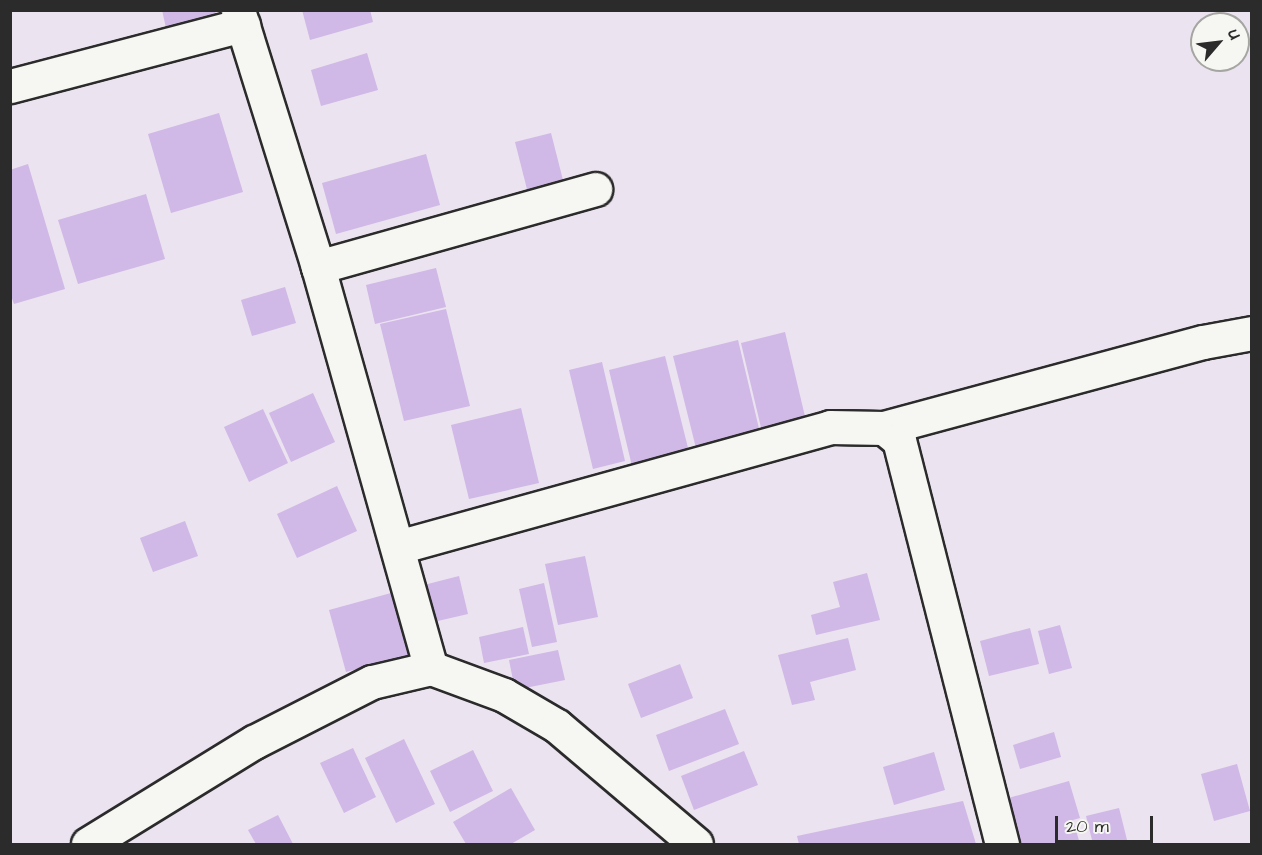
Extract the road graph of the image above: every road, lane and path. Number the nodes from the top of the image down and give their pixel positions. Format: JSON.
{"nodes":[{"id":1,"x":240,"y":18,"type":"edge"},
{"id":2,"x":10,"y":86,"type":"edge"},
{"id":3,"x":595,"y":189,"type":"dead end"},
{"id":4,"x":318,"y":267,"type":"junction"},
{"id":5,"x":1251,"y":333,"type":"edge"},
{"id":6,"x":884,"y":428,"type":"junction"},
{"id":7,"x":398,"y":548,"type":"junction"},
{"id":8,"x":431,"y":668,"type":"junction"},
{"id":9,"x":88,"y":844,"type":"edge"},
{"id":10,"x":696,"y":844,"type":"edge"},
{"id":11,"x":1002,"y":844,"type":"edge"}],
"edges":[{"from":1,"to":2,"type":"street"},
{"from":1,"to":4,"type":"street"},
{"from":3,"to":4,"type":"street"},
{"from":4,"to":7,"type":"street"},
{"from":5,"to":6,"type":"street"},
{"from":6,"to":7,"type":"street"},
{"from":6,"to":11,"type":"street"},
{"from":7,"to":8,"type":"street"},
{"from":8,"to":9,"type":"street"},
{"from":8,"to":10,"type":"street"}]}
